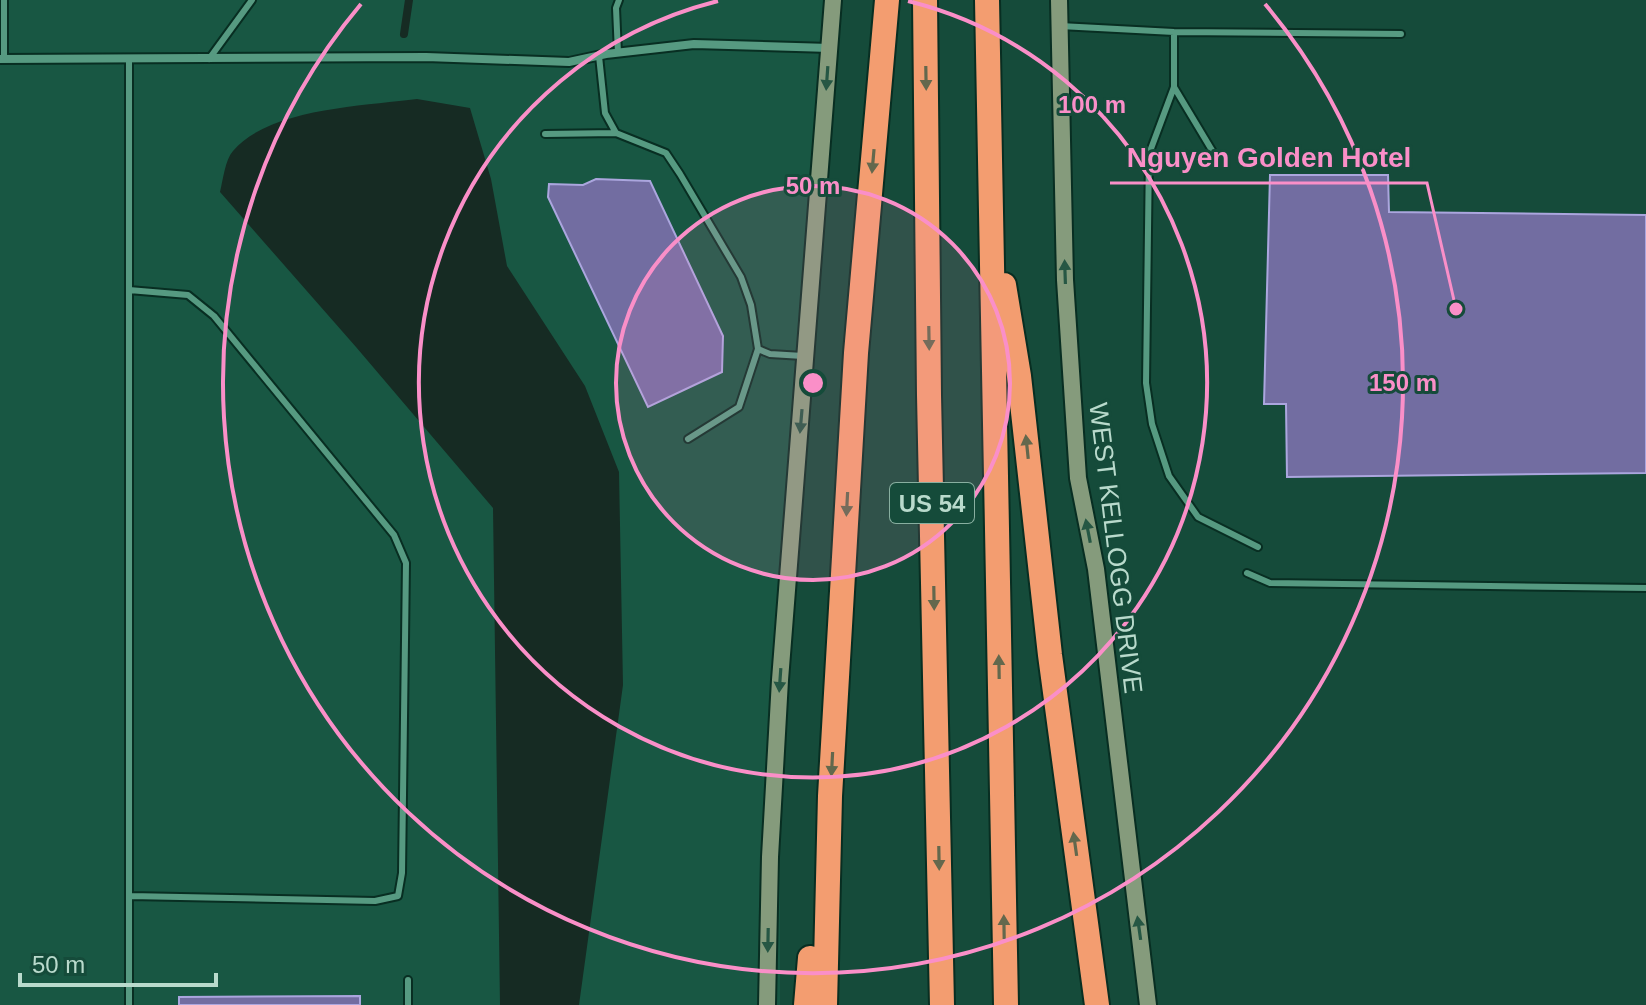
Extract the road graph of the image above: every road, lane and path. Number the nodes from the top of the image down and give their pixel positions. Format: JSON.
{"nodes":[{"id":1,"x":4,"y":0,"type":"edge"},
{"id":2,"x":252,"y":0,"type":"edge"},
{"id":3,"x":619,"y":0,"type":"edge"},
{"id":4,"x":833,"y":0,"type":"edge"},
{"id":5,"x":887,"y":0,"type":"edge"},
{"id":6,"x":925,"y":0,"type":"edge"},
{"id":7,"x":987,"y":0,"type":"edge"},
{"id":8,"x":1059,"y":0,"type":"edge"},
{"id":9,"x":1060,"y":26,"type":"junction"},
{"id":10,"x":1174,"y":32,"type":"junction"},
{"id":11,"x":1401,"y":34,"type":"dead end"},
{"id":12,"x":830,"y":48,"type":"junction"},
{"id":13,"x":618,"y":53,"type":"junction"},
{"id":14,"x":599,"y":56,"type":"junction"},
{"id":15,"x":2,"y":59,"type":"edge"},
{"id":16,"x":129,"y":59,"type":"junction"},
{"id":17,"x":209,"y":59,"type":"junction"},
{"id":18,"x":1174,"y":87,"type":"junction"},
{"id":19,"x":616,"y":133,"type":"junction"},
{"id":20,"x":545,"y":134,"type":"dead end"},
{"id":21,"x":1216,"y":157,"type":"dead end"},
{"id":22,"x":991,"y":207,"type":"junction"},
{"id":23,"x":129,"y":290,"type":"junction"},
{"id":24,"x":758,"y":349,"type":"junction"},
{"id":25,"x":807,"y":356,"type":"junction"},
{"id":26,"x":688,"y":439,"type":"dead end"},
{"id":27,"x":1258,"y":547,"type":"dead end"},
{"id":28,"x":1247,"y":573,"type":"dead end"},
{"id":29,"x":1646,"y":588,"type":"edge"},
{"id":30,"x":830,"y":796,"type":"junction"},
{"id":31,"x":130,"y":896,"type":"junction"},
{"id":32,"x":408,"y":980,"type":"dead end"},
{"id":33,"x":129,"y":1005,"type":"edge"},
{"id":34,"x":408,"y":1005,"type":"edge"},
{"id":35,"x":767,"y":1005,"type":"edge"},
{"id":36,"x":806,"y":1005,"type":"edge"},
{"id":37,"x":825,"y":1005,"type":"edge"},
{"id":38,"x":942,"y":1005,"type":"edge"},
{"id":39,"x":1006,"y":1005,"type":"edge"},
{"id":40,"x":1097,"y":1005,"type":"edge"},
{"id":41,"x":1148,"y":1005,"type":"edge"}],
"edges":[{"from":1,"to":15,"type":"lane"},
{"from":2,"to":17,"type":"lane"},
{"from":3,"to":13,"type":"lane"},
{"from":4,"to":12,"type":"main road"},
{"from":5,"to":30,"type":"highway","one_way":true},
{"from":6,"to":38,"type":"highway","number":"US 54","one_way":true},
{"from":7,"to":22,"type":"highway","number":"US 54"},
{"from":8,"to":9,"type":"main road","name":"WEST KELLOGG DRIVE"},
{"from":9,"to":10,"type":"lane"},
{"from":41,"to":9,"type":"main road","name":"WEST KELLOGG DRIVE","one_way":true},
{"from":10,"to":11,"type":"lane"},
{"from":10,"to":18,"type":"lane"},
{"from":12,"to":13,"type":"street"},
{"from":12,"to":25,"type":"main road","one_way":true},
{"from":13,"to":14,"type":"street"},
{"from":14,"to":17,"type":"street"},
{"from":14,"to":19,"type":"lane"},
{"from":15,"to":16,"type":"street"},
{"from":16,"to":17,"type":"street"},
{"from":16,"to":23,"type":"lane"},
{"from":18,"to":21,"type":"lane"},
{"from":18,"to":27,"type":"lane"},
{"from":19,"to":20,"type":"lane"},
{"from":19,"to":24,"type":"lane"},
{"from":39,"to":22,"type":"highway","number":"US 54","one_way":true},
{"from":40,"to":22,"type":"highway","one_way":true},
{"from":23,"to":31,"type":"lane"},
{"from":23,"to":31,"type":"lane"},
{"from":24,"to":25,"type":"lane"},
{"from":24,"to":26,"type":"lane"},
{"from":25,"to":35,"type":"main road","one_way":true},
{"from":28,"to":29,"type":"lane"},
{"from":30,"to":36,"type":"highway"},
{"from":30,"to":37,"type":"highway"},
{"from":31,"to":33,"type":"lane"},
{"from":32,"to":34,"type":"lane"}]}
